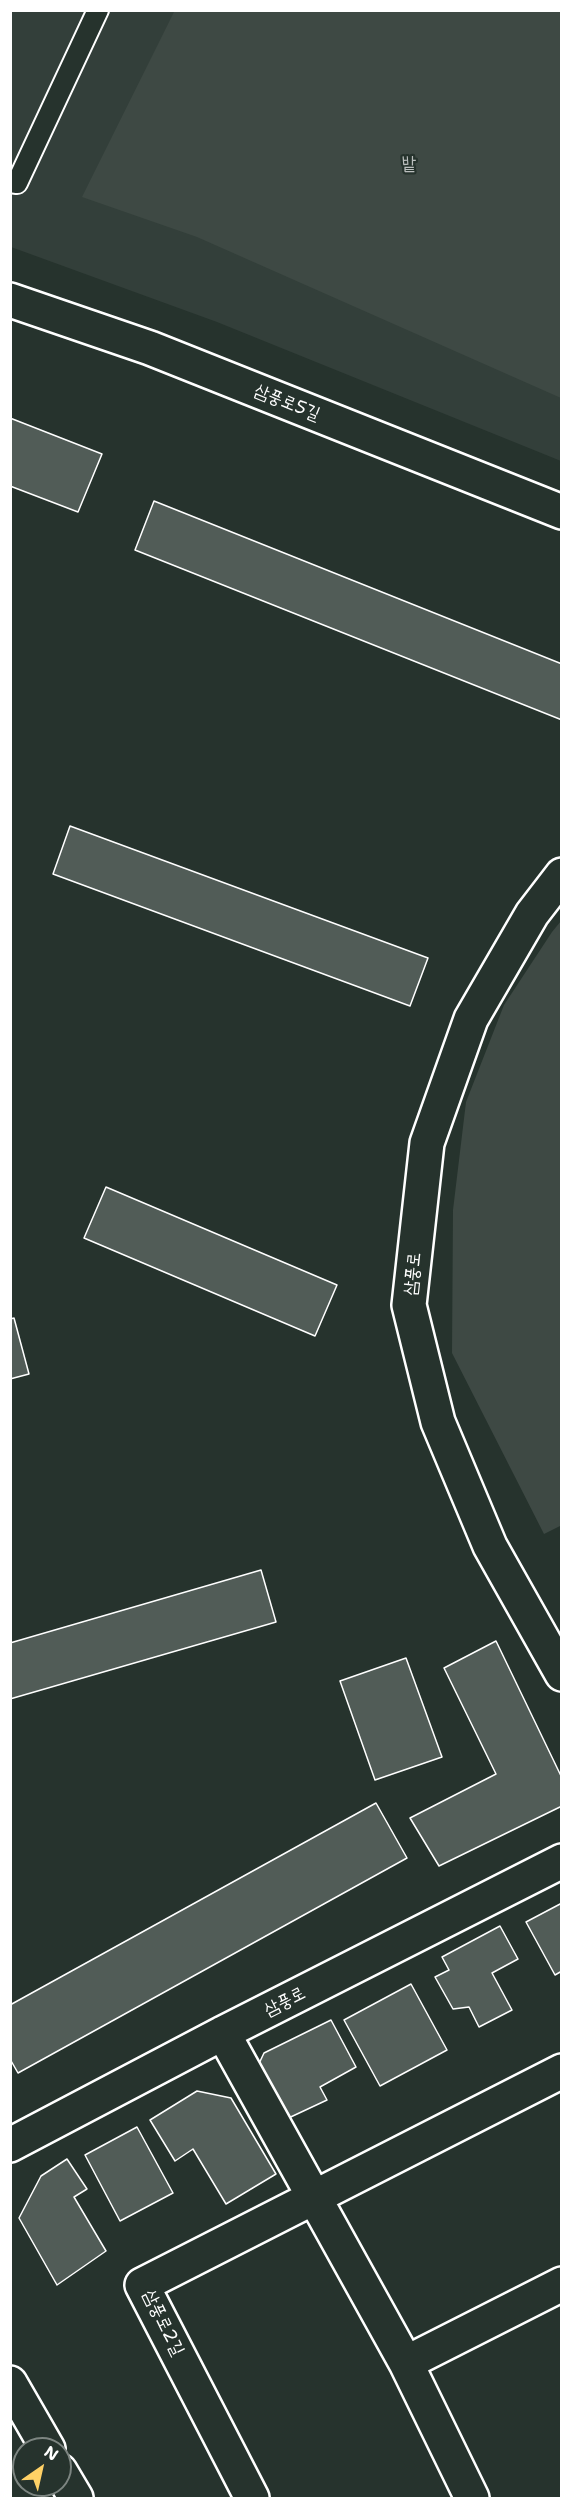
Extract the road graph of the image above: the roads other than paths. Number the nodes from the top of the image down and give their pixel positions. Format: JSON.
{"nodes":[{"id":1,"x":98,"y":10,"type":"edge"},
{"id":2,"x":10,"y":182,"type":"edge"},
{"id":3,"x":10,"y":300,"type":"edge"},
{"id":4,"x":561,"y":512,"type":"edge"},
{"id":5,"x":561,"y":875,"type":"edge"},
{"id":6,"x":560,"y":1670,"type":"edge"},
{"id":7,"x":561,"y":1861,"type":"edge"},
{"id":8,"x":223,"y":2033,"type":"junction"},
{"id":9,"x":561,"y":2071,"type":"edge"},
{"id":10,"x":10,"y":2145,"type":"edge"},
{"id":11,"x":312,"y":2197,"type":"junction"},
{"id":12,"x":561,"y":2284,"type":"edge"},
{"id":13,"x":405,"y":2363,"type":"junction"},
{"id":14,"x":10,"y":2383,"type":"edge"},
{"id":15,"x":41,"y":2437,"type":"edge"},
{"id":16,"x":252,"y":2499,"type":"edge"},
{"id":17,"x":472,"y":2499,"type":"edge"}],
"edges":[{"from":1,"to":2,"type":"lane"},
{"from":3,"to":4,"type":"street","name":"삼풍로5길"},
{"from":5,"to":6,"type":"street","name":"삼풍로"},
{"from":7,"to":8,"type":"street","name":"삼풍로"},
{"from":8,"to":10,"type":"street","name":"삼풍로"},
{"from":8,"to":11,"type":"street"},
{"from":9,"to":11,"type":"street","name":"삼풍로2길"},
{"from":11,"to":13,"type":"street"},
{"from":11,"to":16,"type":"street","name":"삼풍로2길"},
{"from":12,"to":13,"type":"street"},
{"from":13,"to":17,"type":"street"},
{"from":14,"to":15,"type":"street"}]}
